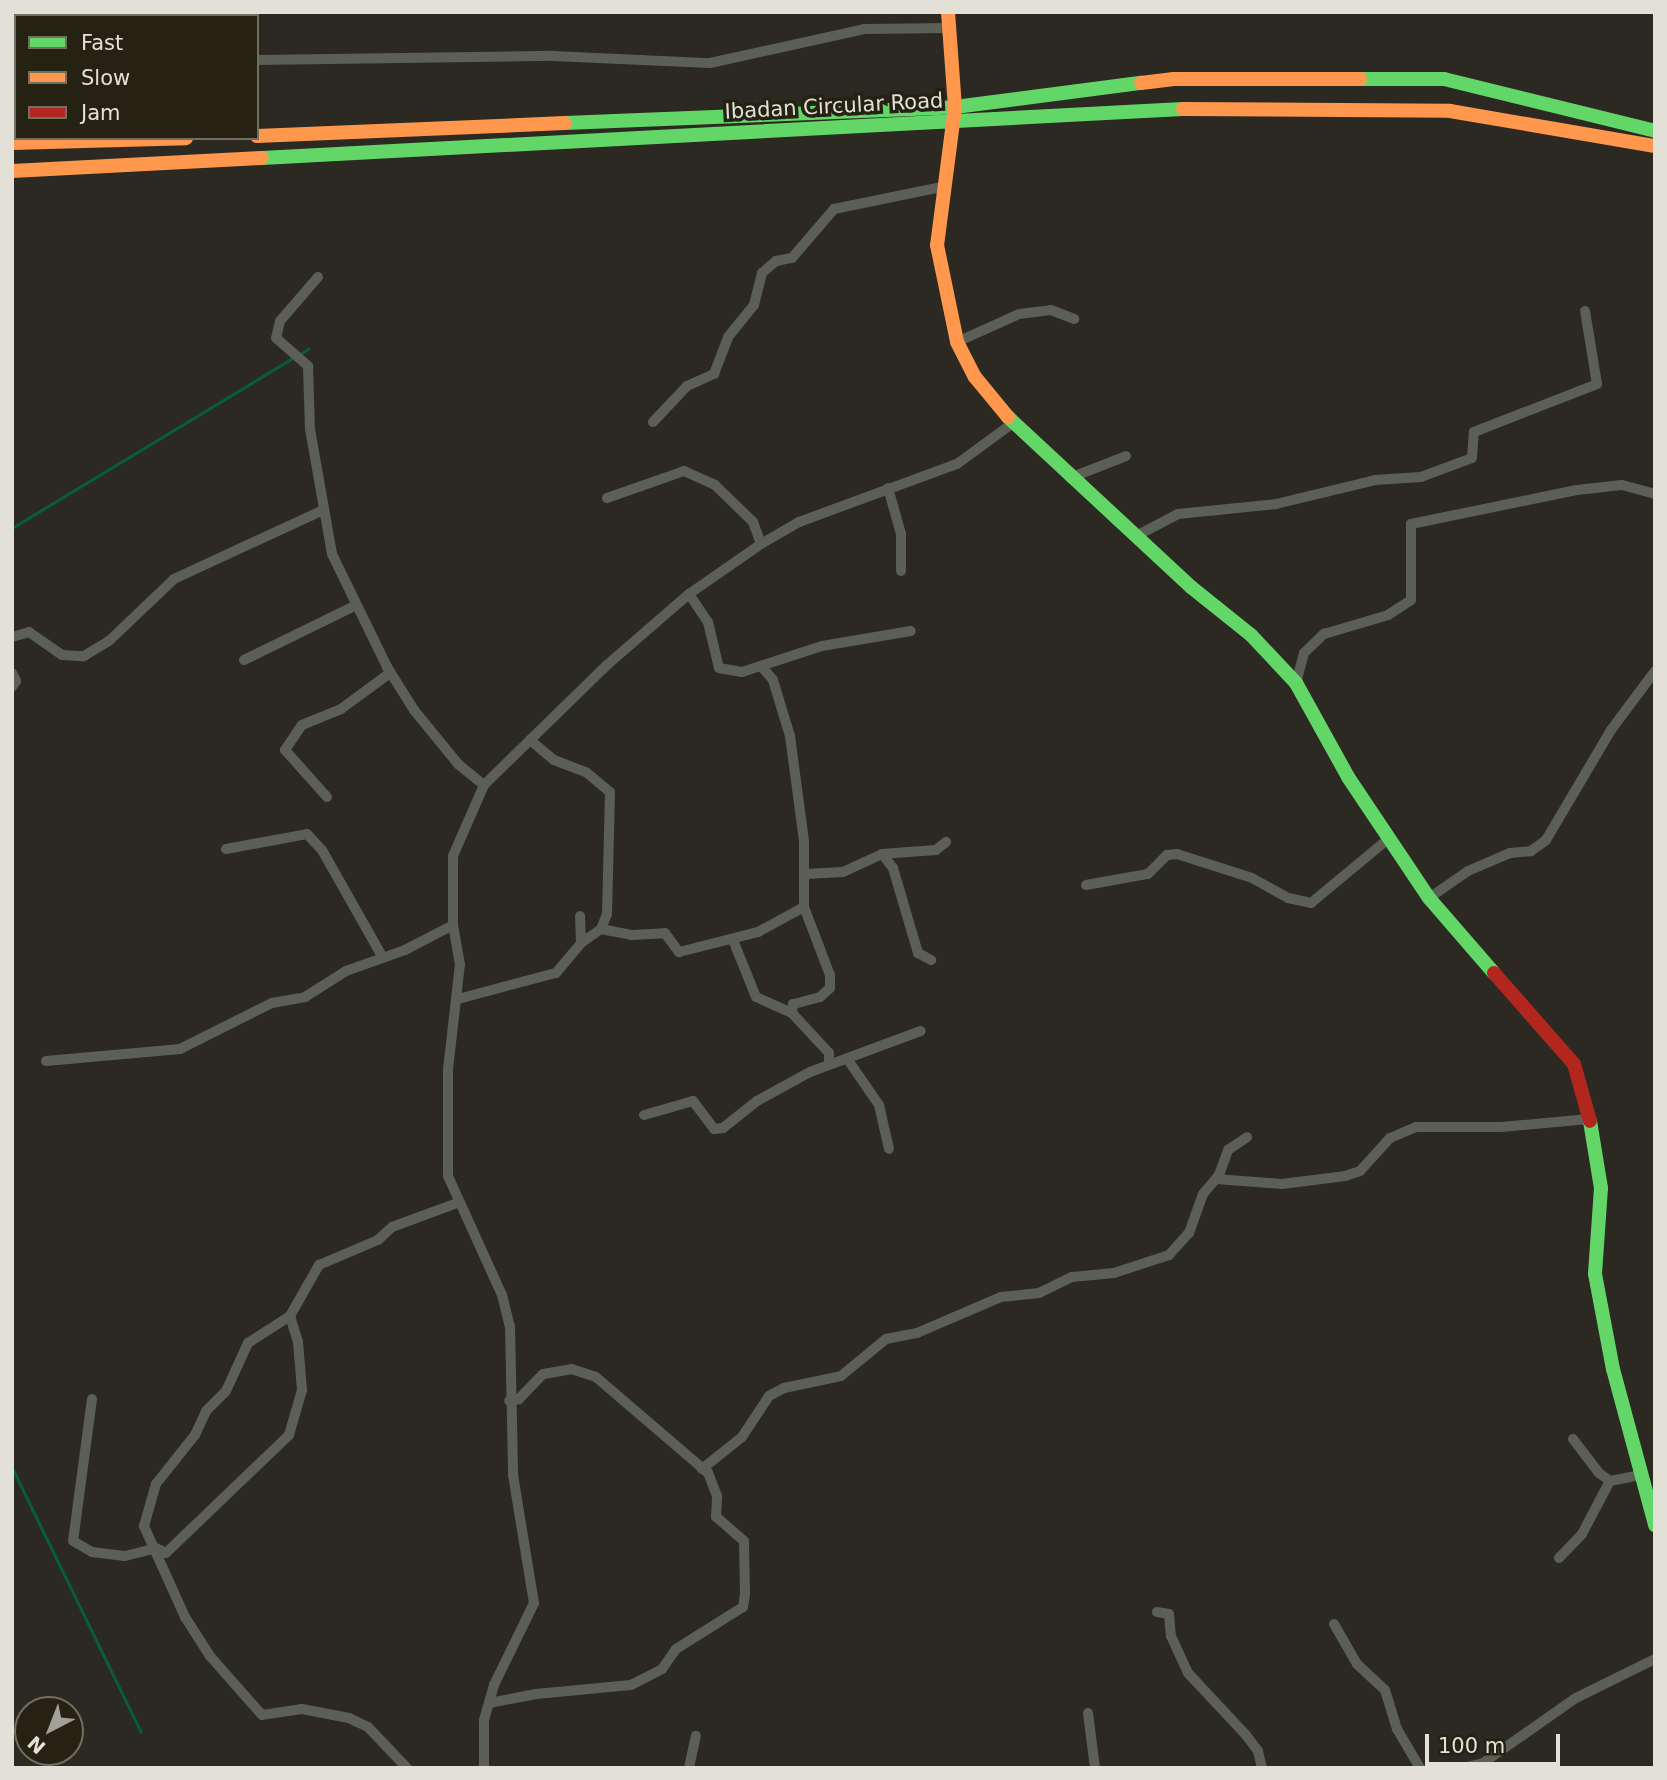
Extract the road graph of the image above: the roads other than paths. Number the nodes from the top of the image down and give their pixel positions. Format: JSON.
{"nodes":[{"id":1,"x":948,"y":12,"type":"edge"},
{"id":2,"x":949,"y":28,"type":"junction"},
{"id":3,"x":259,"y":60,"type":"edge"},
{"id":4,"x":954,"y":114,"type":"junction"},
{"id":5,"x":1655,"y":131,"type":"edge"},
{"id":6,"x":259,"y":136,"type":"edge"},
{"id":7,"x":128,"y":140,"type":"edge"},
{"id":8,"x":12,"y":144,"type":"edge"},
{"id":9,"x":1655,"y":146,"type":"edge"},
{"id":10,"x":12,"y":171,"type":"edge"},
{"id":11,"x":942,"y":187,"type":"junction"},
{"id":12,"x":318,"y":277,"type":"dead end"},
{"id":13,"x":1584,"y":311,"type":"dead end"},
{"id":14,"x":1074,"y":319,"type":"dead end"},
{"id":15,"x":957,"y":342,"type":"junction"},
{"id":16,"x":653,"y":422,"type":"dead end"},
{"id":17,"x":1013,"y":423,"type":"junction"},
{"id":18,"x":1126,"y":456,"type":"dead end"},
{"id":19,"x":1070,"y":478,"type":"junction"},
{"id":20,"x":888,"y":488,"type":"junction"},
{"id":21,"x":1655,"y":494,"type":"edge"},
{"id":22,"x":607,"y":498,"type":"dead end"},
{"id":23,"x":323,"y":510,"type":"junction"},
{"id":24,"x":1136,"y":537,"type":"junction"},
{"id":25,"x":761,"y":544,"type":"junction"},
{"id":26,"x":901,"y":571,"type":"dead end"},
{"id":27,"x":689,"y":594,"type":"junction"},
{"id":28,"x":354,"y":606,"type":"junction"},
{"id":29,"x":911,"y":631,"type":"dead end"},
{"id":30,"x":12,"y":637,"type":"edge"},
{"id":31,"x":244,"y":660,"type":"dead end"},
{"id":32,"x":761,"y":666,"type":"junction"},
{"id":33,"x":1655,"y":671,"type":"edge"},
{"id":34,"x":12,"y":673,"type":"edge"},
{"id":35,"x":390,"y":673,"type":"junction"},
{"id":36,"x":1296,"y":683,"type":"junction"},
{"id":37,"x":12,"y":688,"type":"edge"},
{"id":38,"x":530,"y":740,"type":"junction"},
{"id":39,"x":484,"y":785,"type":"junction"},
{"id":40,"x":327,"y":797,"type":"dead end"},
{"id":41,"x":1387,"y":840,"type":"junction"},
{"id":42,"x":946,"y":842,"type":"dead end"},
{"id":43,"x":226,"y":849,"type":"dead end"},
{"id":44,"x":882,"y":854,"type":"junction"},
{"id":45,"x":805,"y":874,"type":"junction"},
{"id":46,"x":1086,"y":885,"type":"dead end"},
{"id":47,"x":1429,"y":898,"type":"junction"},
{"id":48,"x":804,"y":907,"type":"junction"},
{"id":49,"x":580,"y":916,"type":"dead end"},
{"id":50,"x":453,"y":925,"type":"junction"},
{"id":51,"x":601,"y":929,"type":"junction"},
{"id":52,"x":733,"y":940,"type":"junction"},
{"id":53,"x":581,"y":943,"type":"junction"},
{"id":54,"x":382,"y":956,"type":"junction"},
{"id":55,"x":931,"y":960,"type":"dead end"},
{"id":56,"x":458,"y":999,"type":"junction"},
{"id":57,"x":792,"y":1013,"type":"junction"},
{"id":58,"x":921,"y":1031,"type":"dead end"},
{"id":59,"x":848,"y":1060,"type":"junction"},
{"id":60,"x":46,"y":1061,"type":"dead end"},
{"id":61,"x":829,"y":1063,"type":"junction"},
{"id":62,"x":644,"y":1115,"type":"dead end"},
{"id":63,"x":1589,"y":1119,"type":"junction"},
{"id":64,"x":1247,"y":1137,"type":"dead end"},
{"id":65,"x":889,"y":1149,"type":"dead end"},
{"id":66,"x":1216,"y":1179,"type":"junction"},
{"id":67,"x":460,"y":1202,"type":"junction"},
{"id":68,"x":290,"y":1316,"type":"junction"},
{"id":69,"x":92,"y":1399,"type":"dead end"},
{"id":70,"x":509,"y":1401,"type":"junction"},
{"id":71,"x":1573,"y":1438,"type":"dead end"},
{"id":72,"x":702,"y":1469,"type":"junction"},
{"id":73,"x":1641,"y":1475,"type":"junction"},
{"id":74,"x":1610,"y":1481,"type":"junction"},
{"id":75,"x":1655,"y":1525,"type":"edge"},
{"id":76,"x":156,"y":1548,"type":"junction"},
{"id":77,"x":1559,"y":1558,"type":"dead end"},
{"id":78,"x":1157,"y":1612,"type":"dead end"},
{"id":79,"x":1334,"y":1624,"type":"dead end"},
{"id":80,"x":1655,"y":1659,"type":"edge"},
{"id":81,"x":489,"y":1703,"type":"junction"},
{"id":82,"x":1088,"y":1713,"type":"dead end"},
{"id":83,"x":696,"y":1736,"type":"dead end"},
{"id":84,"x":407,"y":1768,"type":"edge"},
{"id":85,"x":484,"y":1768,"type":"edge"},
{"id":86,"x":689,"y":1768,"type":"edge"},
{"id":87,"x":1095,"y":1768,"type":"edge"},
{"id":88,"x":1262,"y":1768,"type":"edge"},
{"id":89,"x":1420,"y":1768,"type":"edge"},
{"id":90,"x":1461,"y":1768,"type":"edge"}],
"edges":[{"from":1,"to":2,"type":"main road"},
{"from":2,"to":3,"type":"street"},
{"from":2,"to":4,"type":"main road"},
{"from":4,"to":5,"type":"main road","name":"Ibadan Circular Road"},
{"from":4,"to":6,"type":"main road","name":"Ibadan Circular Road"},
{"from":4,"to":9,"type":"main road","name":"Ibadan Circular Road"},
{"from":4,"to":10,"type":"main road","name":"Ibadan Circular Road"},
{"from":4,"to":11,"type":"main road"},
{"from":7,"to":8,"type":"main road"},
{"from":11,"to":15,"type":"main road"},
{"from":11,"to":16,"type":"street"},
{"from":12,"to":23,"type":"street"},
{"from":13,"to":24,"type":"street"},
{"from":14,"to":15,"type":"street"},
{"from":15,"to":17,"type":"main road"},
{"from":17,"to":19,"type":"main road"},
{"from":17,"to":20,"type":"street"},
{"from":18,"to":19,"type":"street"},
{"from":19,"to":24,"type":"main road"},
{"from":20,"to":25,"type":"street"},
{"from":20,"to":26,"type":"street"},
{"from":21,"to":36,"type":"street"},
{"from":22,"to":25,"type":"street"},
{"from":23,"to":28,"type":"street"},
{"from":23,"to":30,"type":"street"},
{"from":24,"to":36,"type":"main road"},
{"from":25,"to":27,"type":"street"},
{"from":27,"to":32,"type":"street"},
{"from":27,"to":38,"type":"street"},
{"from":28,"to":31,"type":"street"},
{"from":28,"to":35,"type":"street"},
{"from":29,"to":32,"type":"street"},
{"from":32,"to":45,"type":"street"},
{"from":33,"to":47,"type":"street"},
{"from":34,"to":37,"type":"street"},
{"from":35,"to":39,"type":"street"},
{"from":35,"to":40,"type":"street"},
{"from":36,"to":41,"type":"main road"},
{"from":38,"to":39,"type":"street"},
{"from":38,"to":51,"type":"street"},
{"from":39,"to":50,"type":"street"},
{"from":41,"to":46,"type":"street"},
{"from":41,"to":47,"type":"main road"},
{"from":42,"to":44,"type":"street"},
{"from":43,"to":54,"type":"street"},
{"from":44,"to":45,"type":"street"},
{"from":44,"to":55,"type":"street"},
{"from":45,"to":48,"type":"street"},
{"from":47,"to":63,"type":"main road"},
{"from":48,"to":52,"type":"street"},
{"from":48,"to":57,"type":"street"},
{"from":49,"to":53,"type":"street"},
{"from":50,"to":54,"type":"street"},
{"from":50,"to":56,"type":"street"},
{"from":51,"to":52,"type":"street"},
{"from":51,"to":53,"type":"street"},
{"from":52,"to":57,"type":"street"},
{"from":53,"to":56,"type":"street"},
{"from":54,"to":60,"type":"street"},
{"from":56,"to":67,"type":"street"},
{"from":57,"to":61,"type":"street"},
{"from":58,"to":59,"type":"street"},
{"from":59,"to":61,"type":"street"},
{"from":59,"to":65,"type":"street"},
{"from":61,"to":62,"type":"street"},
{"from":63,"to":66,"type":"street"},
{"from":63,"to":73,"type":"main road"},
{"from":64,"to":66,"type":"street"},
{"from":66,"to":72,"type":"street"},
{"from":67,"to":68,"type":"street"},
{"from":67,"to":70,"type":"street"},
{"from":68,"to":76,"type":"street"},
{"from":68,"to":76,"type":"street"},
{"from":69,"to":76,"type":"street"},
{"from":70,"to":72,"type":"street"},
{"from":70,"to":81,"type":"street"},
{"from":71,"to":74,"type":"street"},
{"from":72,"to":81,"type":"street"},
{"from":73,"to":74,"type":"street"},
{"from":73,"to":75,"type":"main road"},
{"from":74,"to":77,"type":"street"},
{"from":76,"to":84,"type":"street"},
{"from":78,"to":88,"type":"street"},
{"from":79,"to":89,"type":"street"},
{"from":80,"to":90,"type":"street"},
{"from":81,"to":85,"type":"street"},
{"from":82,"to":87,"type":"street"},
{"from":83,"to":86,"type":"street"}]}
